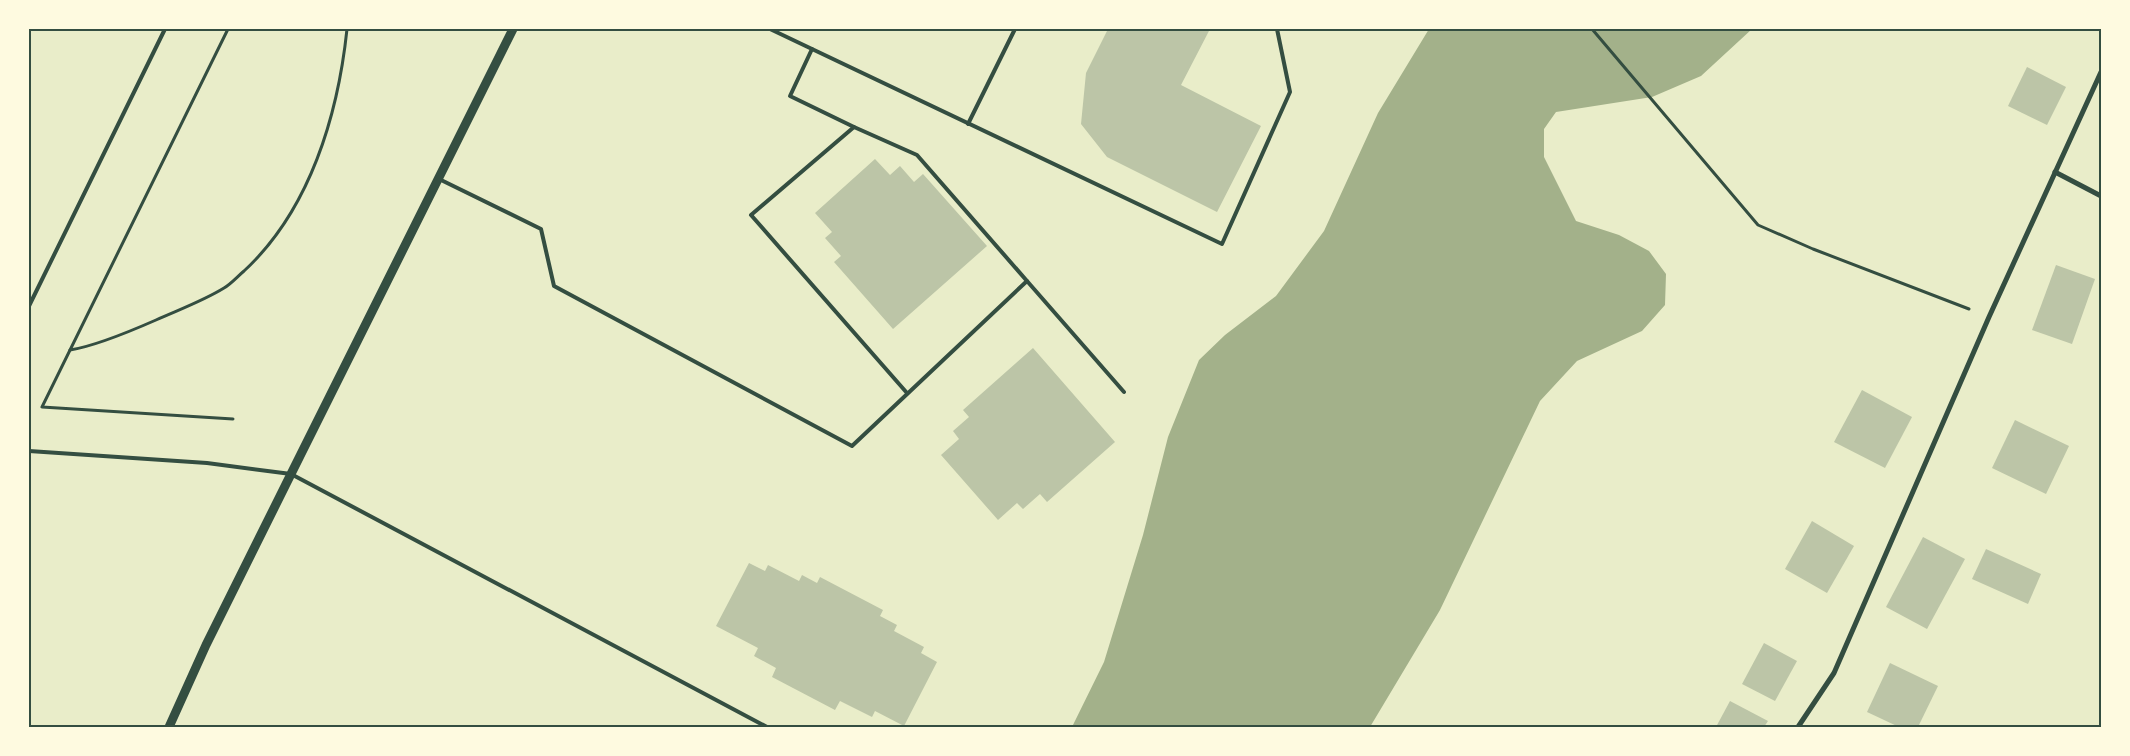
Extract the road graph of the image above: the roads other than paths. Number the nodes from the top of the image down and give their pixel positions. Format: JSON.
{"nodes":[{"id":1,"x":165,"y":29,"type":"edge"},
{"id":2,"x":514,"y":29,"type":"edge"},
{"id":3,"x":770,"y":29,"type":"edge"},
{"id":4,"x":1015,"y":29,"type":"edge"},
{"id":5,"x":1277,"y":29,"type":"edge"},
{"id":6,"x":812,"y":49,"type":"junction"},
{"id":7,"x":2101,"y":72,"type":"edge"},
{"id":8,"x":968,"y":124,"type":"junction"},
{"id":9,"x":854,"y":127,"type":"junction"},
{"id":10,"x":2055,"y":172,"type":"junction"},
{"id":11,"x":438,"y":178,"type":"junction"},
{"id":12,"x":2101,"y":196,"type":"edge"},
{"id":13,"x":1027,"y":280,"type":"junction"},
{"id":14,"x":29,"y":306,"type":"edge"},
{"id":15,"x":1124,"y":392,"type":"dead end"},
{"id":16,"x":908,"y":393,"type":"junction"},
{"id":17,"x":29,"y":451,"type":"edge"},
{"id":18,"x":291,"y":474,"type":"junction"},
{"id":19,"x":170,"y":727,"type":"edge"},
{"id":20,"x":767,"y":727,"type":"edge"},
{"id":21,"x":1798,"y":727,"type":"edge"}],
"edges":[{"from":1,"to":14,"type":"lane"},
{"from":2,"to":11,"type":"street"},
{"from":3,"to":6,"type":"lane"},
{"from":4,"to":8,"type":"lane"},
{"from":5,"to":8,"type":"lane"},
{"from":6,"to":8,"type":"lane"},
{"from":6,"to":9,"type":"lane"},
{"from":7,"to":10,"type":"street"},
{"from":9,"to":13,"type":"lane"},
{"from":9,"to":16,"type":"lane"},
{"from":10,"to":12,"type":"street"},
{"from":10,"to":21,"type":"street"},
{"from":11,"to":16,"type":"lane"},
{"from":11,"to":18,"type":"street"},
{"from":13,"to":15,"type":"lane"},
{"from":13,"to":16,"type":"lane"},
{"from":17,"to":18,"type":"lane"},
{"from":18,"to":19,"type":"street"},
{"from":18,"to":20,"type":"lane"}]}
